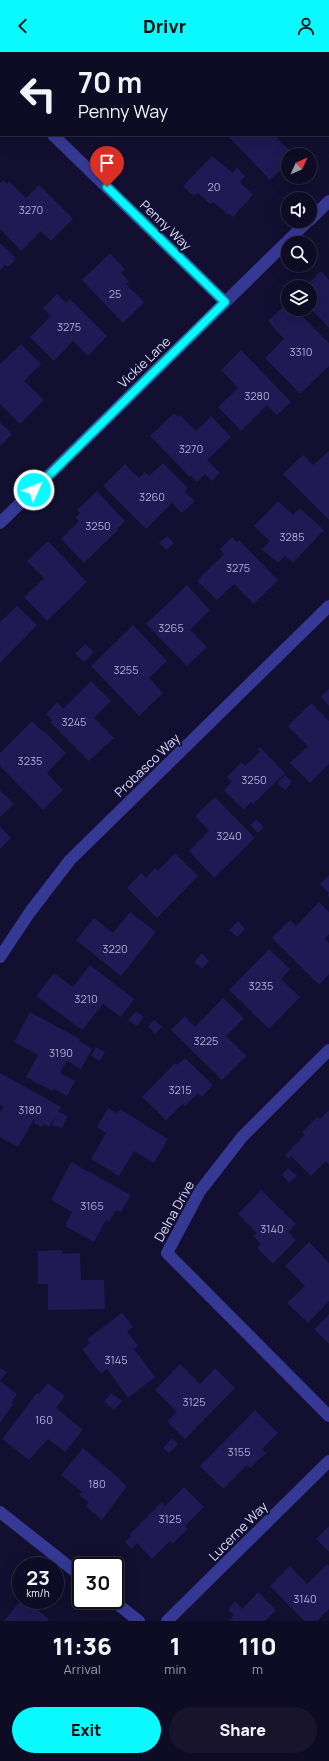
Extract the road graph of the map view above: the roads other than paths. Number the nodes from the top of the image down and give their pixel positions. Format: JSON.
{"nodes":[{"id":1,"x":54,"y":136,"type":"edge"},
{"id":2,"x":329,"y":201,"type":"edge"},
{"id":3,"x":317,"y":212,"type":"edge"},
{"id":4,"x":301,"y":228,"type":"edge"},
{"id":5,"x":225,"y":302,"type":"junction"},
{"id":6,"x":0,"y":523,"type":"edge"},
{"id":7,"x":329,"y":606,"type":"edge"},
{"id":8,"x":0,"y":957,"type":"edge"},
{"id":9,"x":329,"y":1050,"type":"edge"},
{"id":10,"x":329,"y":1416,"type":"edge"},
{"id":11,"x":329,"y":1461,"type":"edge"},
{"id":12,"x":0,"y":1512,"type":"edge"},
{"id":13,"x":72,"y":1569,"type":"edge"},
{"id":14,"x":124,"y":1609,"type":"edge"},
{"id":15,"x":139,"y":1621,"type":"edge"},
{"id":16,"x":168,"y":1621,"type":"edge"}],
"edges":[{"from":1,"to":5,"type":"street","name":"Penny Way"},
{"from":2,"to":3,"type":"street","name":"Vickie Lane"},
{"from":4,"to":5,"type":"street","name":"Vickie Lane"},
{"from":5,"to":6,"type":"street","name":"Vickie Lane"},
{"from":7,"to":8,"type":"street","name":"Probasco Way"},
{"from":9,"to":10,"type":"street","name":"Delna Drive"},
{"from":11,"to":16,"type":"street","name":"Lucerne Way"},
{"from":12,"to":13,"type":"street"},
{"from":14,"to":15,"type":"street"}]}
